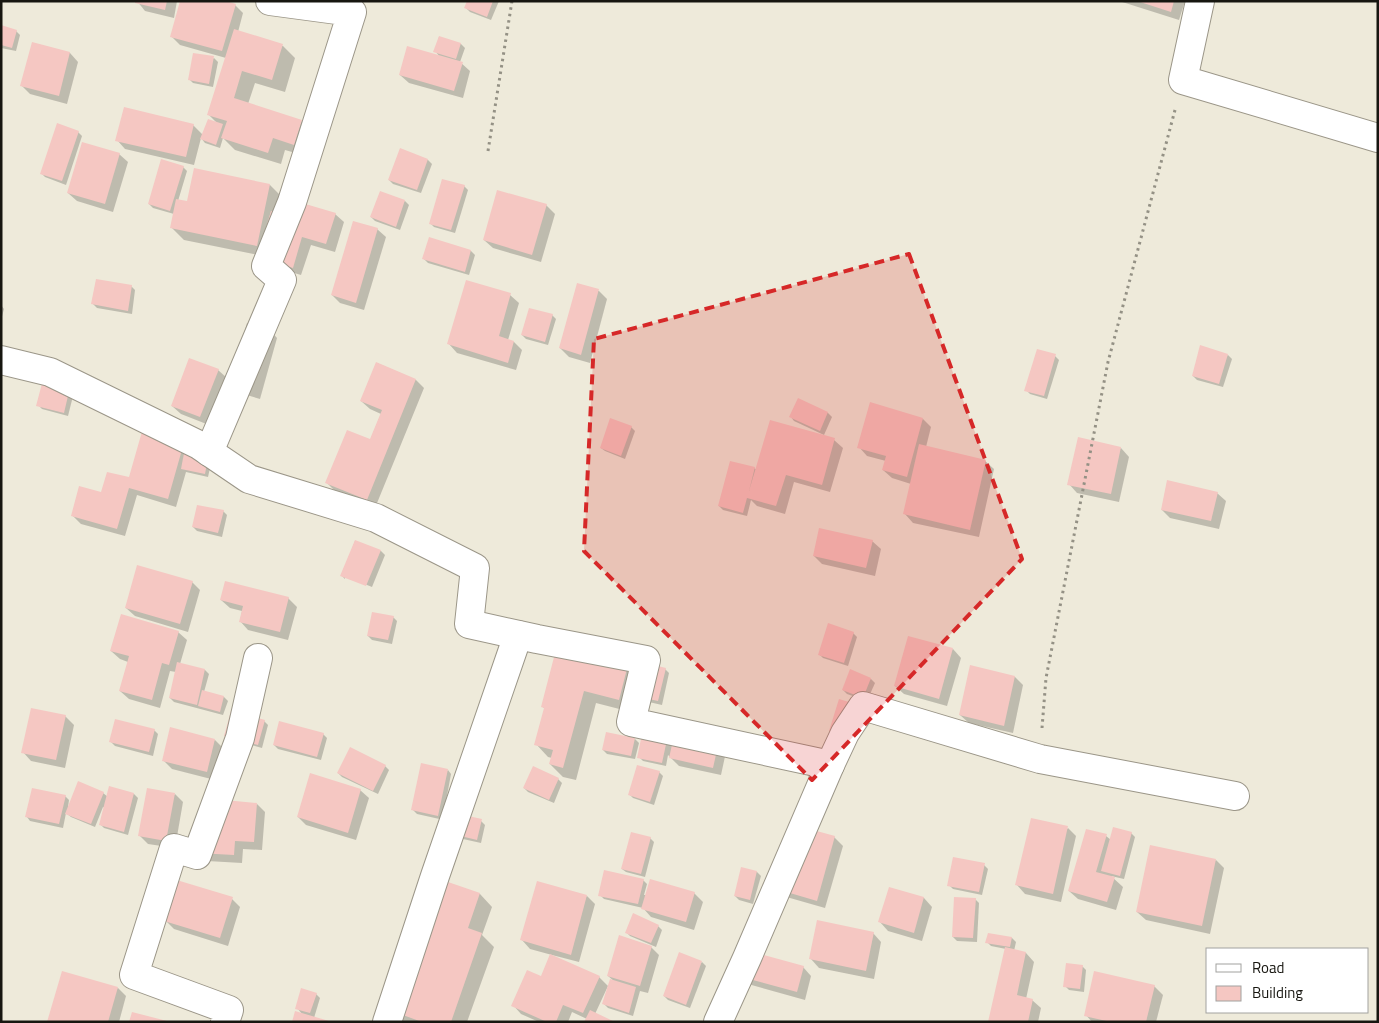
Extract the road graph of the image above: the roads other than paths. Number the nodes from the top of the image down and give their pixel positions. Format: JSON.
{"nodes":[{"id":1,"x":270,"y":1,"type":"edge"},
{"id":2,"x":1200,"y":1,"type":"edge"},
{"id":3,"x":1378,"y":138,"type":"edge"},
{"id":4,"x":1,"y":360,"type":"edge"},
{"id":5,"x":209,"y":452,"type":"junction"},
{"id":6,"x":518,"y":635,"type":"junction"},
{"id":7,"x":258,"y":658,"type":"dead end"},
{"id":8,"x":830,"y":765,"type":"junction"},
{"id":9,"x":1235,"y":796,"type":"dead end"},
{"id":10,"x":226,"y":1022,"type":"edge"},
{"id":11,"x":387,"y":1022,"type":"edge"},
{"id":12,"x":718,"y":1022,"type":"edge"}],
"edges":[{"from":1,"to":5,"type":"street"},
{"from":2,"to":3,"type":"street"},
{"from":4,"to":5,"type":"street"},
{"from":5,"to":6,"type":"street"},
{"from":6,"to":8,"type":"street"},
{"from":6,"to":11,"type":"street"},
{"from":7,"to":10,"type":"street"},
{"from":8,"to":9,"type":"street"},
{"from":8,"to":12,"type":"street"}]}
